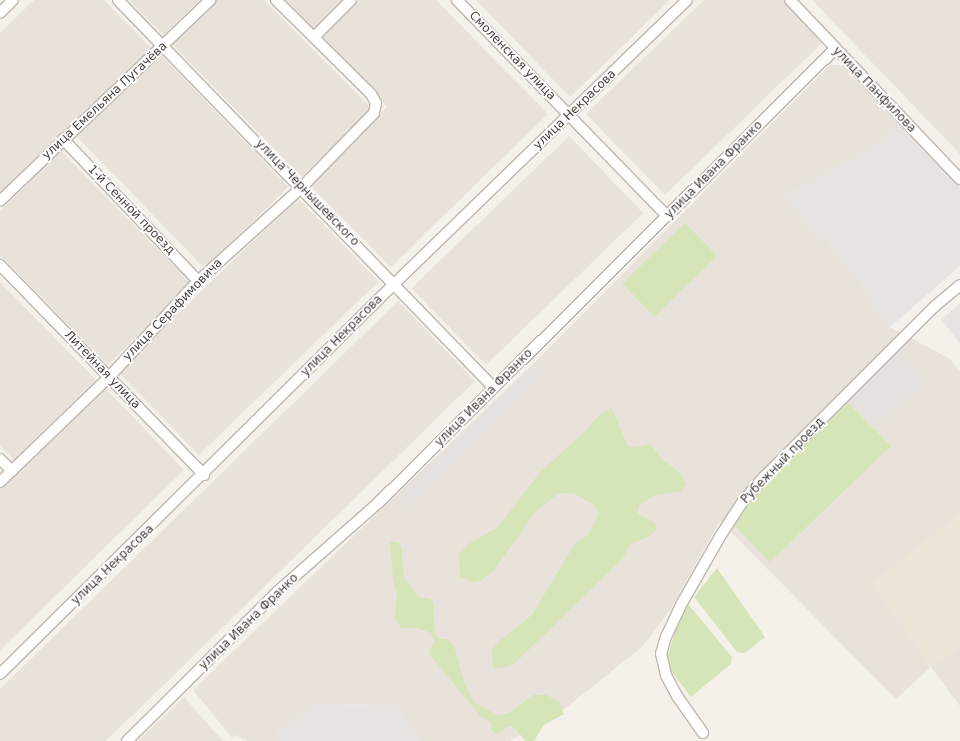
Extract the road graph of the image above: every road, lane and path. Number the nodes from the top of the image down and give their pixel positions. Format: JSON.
{"nodes":[{"id":1,"x":13,"y":0,"type":"edge"},
{"id":2,"x":118,"y":0,"type":"edge"},
{"id":3,"x":210,"y":0,"type":"edge"},
{"id":4,"x":276,"y":0,"type":"edge"},
{"id":5,"x":351,"y":0,"type":"edge"},
{"id":6,"x":457,"y":0,"type":"edge"},
{"id":7,"x":687,"y":0,"type":"edge"},
{"id":8,"x":790,"y":0,"type":"edge"},
{"id":9,"x":0,"y":13,"type":"edge"},
{"id":10,"x":314,"y":37,"type":"junction"},
{"id":11,"x":163,"y":46,"type":"junction"},
{"id":12,"x":835,"y":49,"type":"junction"},
{"id":13,"x":570,"y":116,"type":"junction"},
{"id":14,"x":63,"y":139,"type":"junction"},
{"id":15,"x":960,"y":179,"type":"edge"},
{"id":16,"x":302,"y":187,"type":"junction"},
{"id":17,"x":0,"y":201,"type":"edge"},
{"id":18,"x":667,"y":216,"type":"junction"},
{"id":19,"x":0,"y":265,"type":"edge"},
{"id":20,"x":198,"y":281,"type":"junction"},
{"id":21,"x":394,"y":285,"type":"junction"},
{"id":22,"x":960,"y":285,"type":"edge"},
{"id":23,"x":110,"y":376,"type":"junction"},
{"id":24,"x":494,"y":388,"type":"junction"},
{"id":25,"x":0,"y":459,"type":"edge"},
{"id":26,"x":12,"y":471,"type":"junction"},
{"id":27,"x":204,"y":475,"type":"junction"},
{"id":28,"x":0,"y":482,"type":"edge"},
{"id":29,"x":0,"y":674,"type":"edge"},
{"id":30,"x":703,"y":733,"type":"dead end"},
{"id":31,"x":127,"y":741,"type":"edge"}],
"edges":[{"from":1,"to":9,"type":"street"},
{"from":2,"to":11,"type":"street","name":"улица Чернышевского"},
{"from":3,"to":11,"type":"street","name":"улица Емельяна Пугачёва"},
{"from":4,"to":10,"type":"street"},
{"from":5,"to":10,"type":"street"},
{"from":6,"to":13,"type":"street","name":"Смоленская улица"},
{"from":7,"to":13,"type":"street","name":"улица Некрасова"},
{"from":8,"to":12,"type":"street","name":"улица Панфилова"},
{"from":10,"to":16,"type":"street","name":"улица Серафимовича"},
{"from":11,"to":14,"type":"street","name":"улица Емельяна Пугачёва"},
{"from":11,"to":16,"type":"street","name":"улица Чернышевского"},
{"from":12,"to":15,"type":"street","name":"улица Панфилова"},
{"from":12,"to":18,"type":"street","name":"улица Ивана Франко"},
{"from":13,"to":18,"type":"street","name":"Смоленская улица"},
{"from":13,"to":21,"type":"street","name":"улица Некрасова"},
{"from":14,"to":17,"type":"street","name":"улица Емельяна Пугачёва"},
{"from":14,"to":20,"type":"street","name":"1-й Сенной проезд"},
{"from":16,"to":20,"type":"street","name":"улица Серафимовича"},
{"from":16,"to":21,"type":"street","name":"улица Чернышевского"},
{"from":18,"to":24,"type":"street","name":"улица Ивана Франко"},
{"from":19,"to":23,"type":"street","name":"Литейная улица"},
{"from":20,"to":23,"type":"street","name":"улица Серафимовича"},
{"from":21,"to":24,"type":"street","name":"улица Чернышевского"},
{"from":21,"to":27,"type":"street","name":"улица Некрасова"},
{"from":22,"to":30,"type":"street","name":"Рубежный проезд"},
{"from":23,"to":26,"type":"street","name":"улица Серафимовича"},
{"from":23,"to":27,"type":"street","name":"Литейная улица"},
{"from":24,"to":31,"type":"street","name":"улица Ивана Франко"},
{"from":25,"to":26,"type":"street"},
{"from":26,"to":28,"type":"street","name":"улица Серафимовича"},
{"from":27,"to":29,"type":"street","name":"улица Некрасова"}]}
